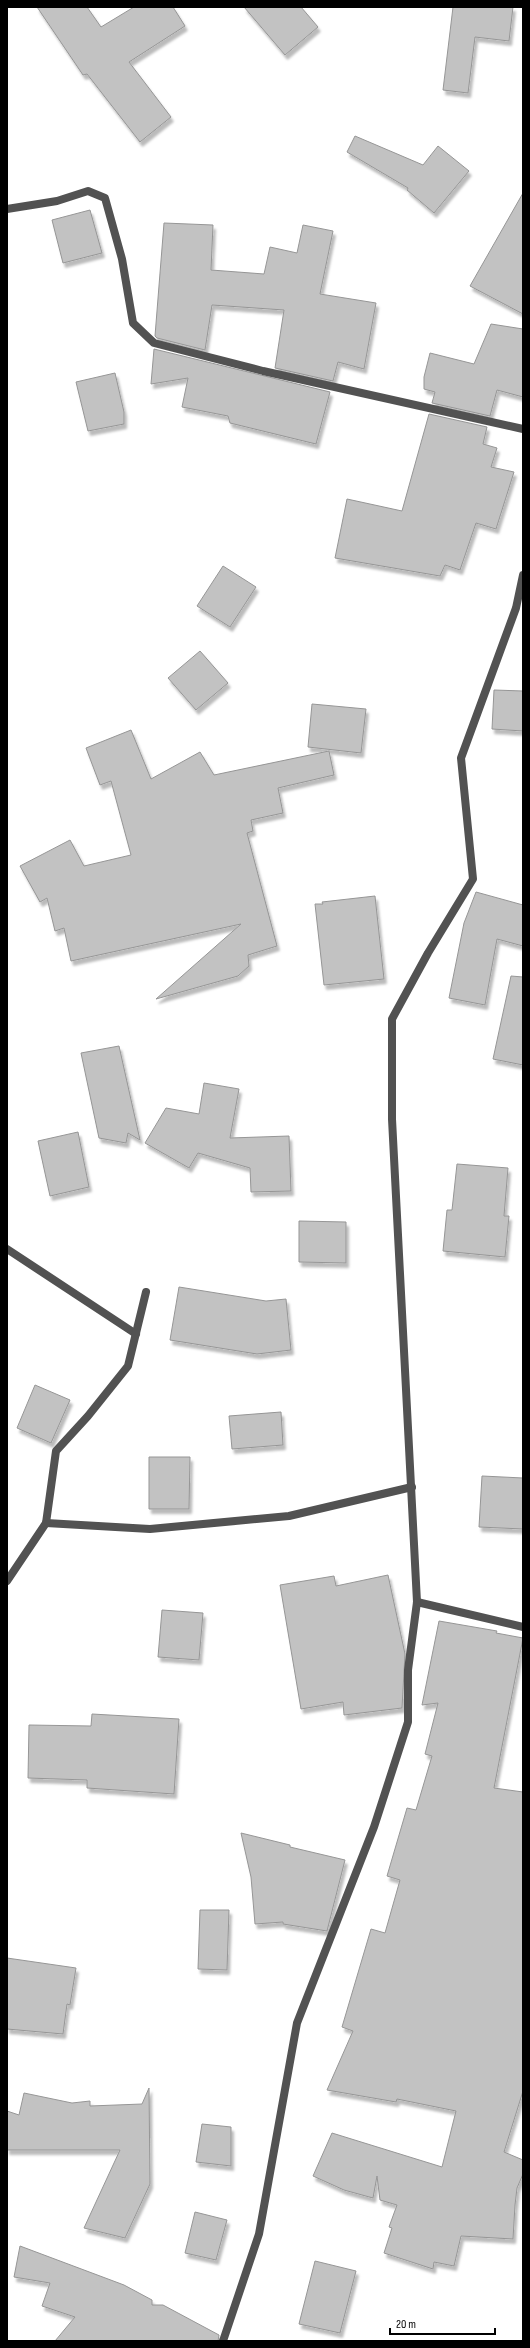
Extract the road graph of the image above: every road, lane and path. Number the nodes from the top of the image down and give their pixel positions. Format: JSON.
{"nodes":[{"id":1,"x":7,"y":209,"type":"edge"},
{"id":2,"x":523,"y":428,"type":"edge"},
{"id":3,"x":523,"y":575,"type":"edge"},
{"id":4,"x":7,"y":1249,"type":"edge"},
{"id":5,"x":146,"y":1292,"type":"dead end"},
{"id":6,"x":136,"y":1334,"type":"junction"},
{"id":7,"x":412,"y":1487,"type":"junction"},
{"id":8,"x":46,"y":1523,"type":"junction"},
{"id":9,"x":7,"y":1581,"type":"edge"},
{"id":10,"x":417,"y":1602,"type":"junction"},
{"id":11,"x":523,"y":1627,"type":"edge"},
{"id":12,"x":223,"y":2341,"type":"edge"}],
"edges":[{"from":1,"to":2,"type":"street"},
{"from":3,"to":7,"type":"street"},
{"from":4,"to":6,"type":"street"},
{"from":5,"to":6,"type":"street"},
{"from":6,"to":8,"type":"street"},
{"from":7,"to":8,"type":"street"},
{"from":7,"to":10,"type":"street"},
{"from":8,"to":9,"type":"street"},
{"from":10,"to":11,"type":"street"},
{"from":10,"to":12,"type":"street"}]}
